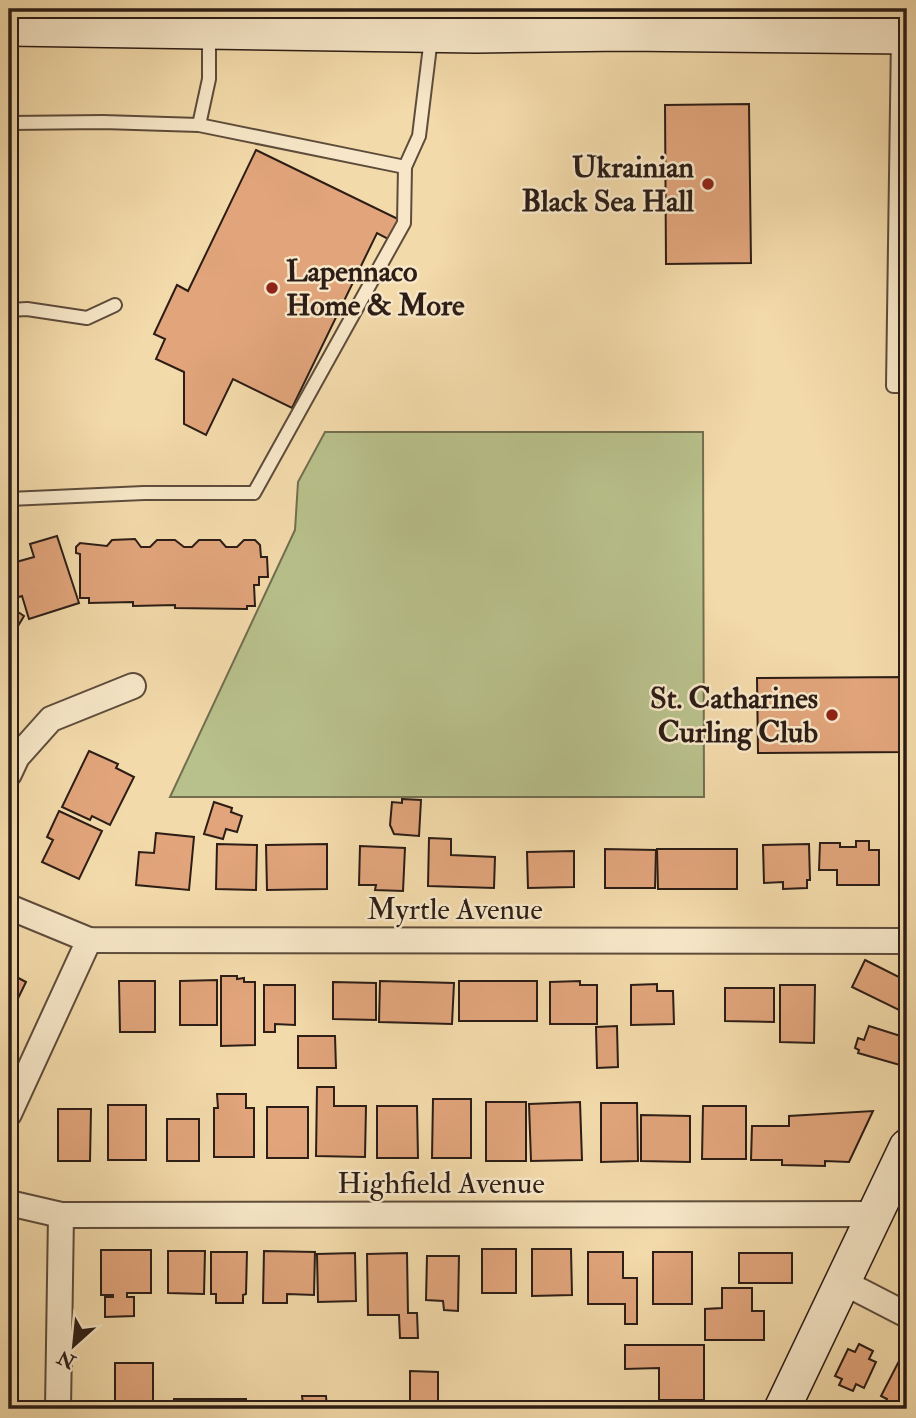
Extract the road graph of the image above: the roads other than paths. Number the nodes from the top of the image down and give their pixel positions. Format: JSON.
{"nodes":[{"id":1,"x":727,"y":21,"type":"edge"},
{"id":2,"x":475,"y":22,"type":"edge"},
{"id":3,"x":9,"y":28,"type":"edge"},
{"id":4,"x":209,"y":32,"type":"junction"},
{"id":5,"x":432,"y":34,"type":"junction"},
{"id":6,"x":903,"y":36,"type":"edge"},
{"id":7,"x":9,"y":123,"type":"edge"},
{"id":8,"x":199,"y":125,"type":"junction"},
{"id":9,"x":405,"y":167,"type":"junction"},
{"id":10,"x":895,"y":280,"type":"junction"},
{"id":11,"x":907,"y":288,"type":"edge"},
{"id":12,"x":115,"y":305,"type":"dead end"},
{"id":13,"x":9,"y":310,"type":"edge"},
{"id":14,"x":907,"y":386,"type":"edge"},
{"id":15,"x":9,"y":499,"type":"edge"},
{"id":16,"x":133,"y":687,"type":"dead end"},
{"id":17,"x":9,"y":774,"type":"edge"},
{"id":18,"x":9,"y":907,"type":"edge"},
{"id":19,"x":89,"y":940,"type":"junction"},
{"id":20,"x":907,"y":941,"type":"edge"},
{"id":21,"x":9,"y":1114,"type":"edge"},
{"id":22,"x":907,"y":1147,"type":"edge"},
{"id":23,"x":9,"y":1203,"type":"edge"},
{"id":24,"x":875,"y":1214,"type":"junction"},
{"id":25,"x":61,"y":1215,"type":"junction"},
{"id":26,"x":843,"y":1282,"type":"junction"},
{"id":27,"x":907,"y":1315,"type":"edge"},
{"id":28,"x":58,"y":1409,"type":"edge"},
{"id":29,"x":782,"y":1409,"type":"edge"}],
"edges":[{"from":1,"to":2,"type":"main road"},
{"from":1,"to":6,"type":"main road"},
{"from":2,"to":5,"type":"main road"},
{"from":3,"to":4,"type":"main road"},
{"from":4,"to":5,"type":"main road"},
{"from":4,"to":8,"type":"lane"},
{"from":5,"to":9,"type":"lane"},
{"from":6,"to":10,"type":"lane"},
{"from":7,"to":8,"type":"lane"},
{"from":8,"to":9,"type":"lane"},
{"from":9,"to":15,"type":"lane"},
{"from":10,"to":11,"type":"lane"},
{"from":10,"to":14,"type":"lane"},
{"from":12,"to":13,"type":"lane"},
{"from":16,"to":17,"type":"street"},
{"from":18,"to":19,"type":"street","name":"Myrtle Avenue"},
{"from":19,"to":20,"type":"street","name":"Myrtle Avenue"},
{"from":19,"to":21,"type":"street"},
{"from":22,"to":24,"type":"main road"},
{"from":23,"to":25,"type":"street","name":"Highfield Avenue"},
{"from":24,"to":25,"type":"street","name":"Highfield Avenue"},
{"from":24,"to":26,"type":"main road"},
{"from":25,"to":28,"type":"street"},
{"from":26,"to":27,"type":"street"},
{"from":26,"to":29,"type":"main road"}]}
